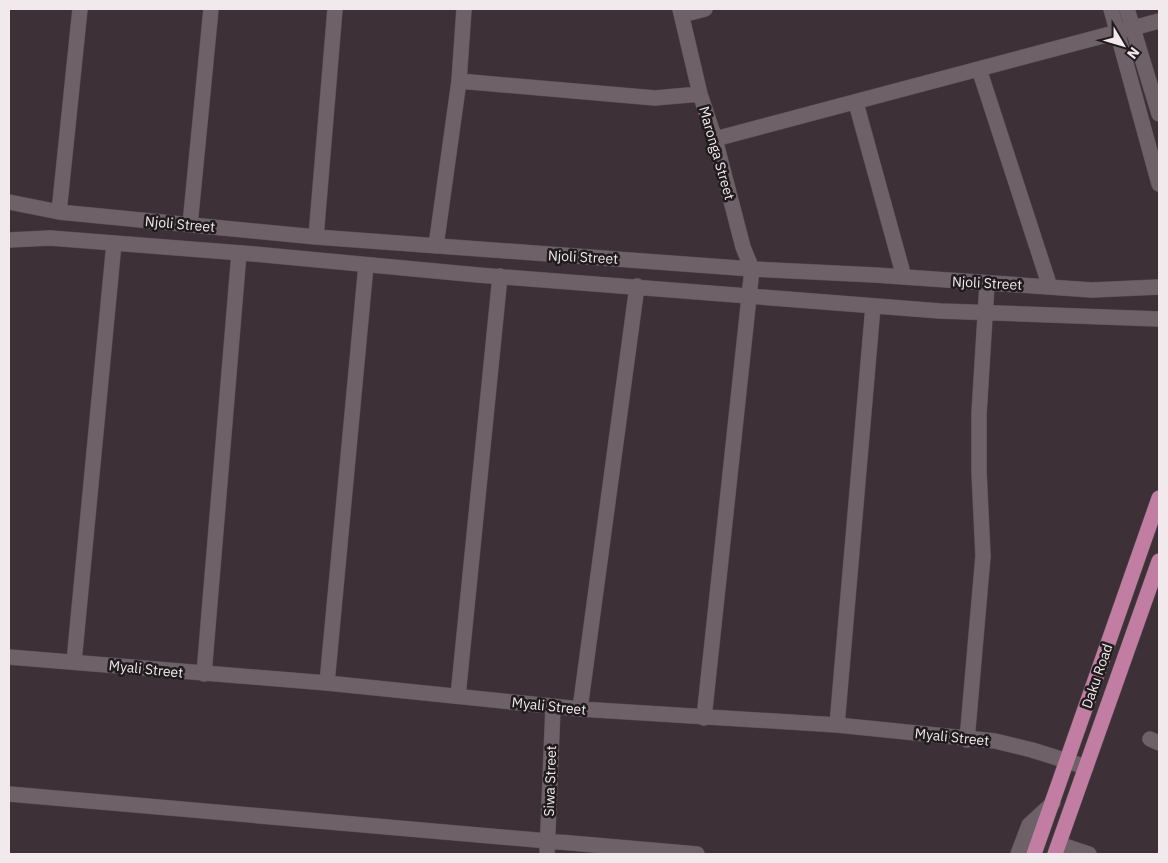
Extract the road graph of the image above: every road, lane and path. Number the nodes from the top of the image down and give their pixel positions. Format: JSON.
{"nodes":[{"id":1,"x":80,"y":9,"type":"edge"},
{"id":2,"x":211,"y":9,"type":"edge"},
{"id":3,"x":335,"y":9,"type":"edge"},
{"id":4,"x":464,"y":9,"type":"edge"},
{"id":5,"x":705,"y":9,"type":"edge"},
{"id":6,"x":1111,"y":9,"type":"edge"},
{"id":7,"x":1127,"y":9,"type":"edge"},
{"id":8,"x":681,"y":12,"type":"edge"},
{"id":9,"x":1159,"y":21,"type":"edge"},
{"id":10,"x":1125,"y":30,"type":"junction"},
{"id":11,"x":979,"y":69,"type":"junction"},
{"id":12,"x":459,"y":81,"type":"junction"},
{"id":13,"x":700,"y":94,"type":"junction"},
{"id":14,"x":856,"y":103,"type":"junction"},
{"id":15,"x":1159,"y":114,"type":"edge"},
{"id":16,"x":716,"y":140,"type":"junction"},
{"id":17,"x":1159,"y":184,"type":"edge"},
{"id":18,"x":9,"y":202,"type":"edge"},
{"id":19,"x":60,"y":212,"type":"junction"},
{"id":20,"x":190,"y":225,"type":"junction"},
{"id":21,"x":316,"y":237,"type":"junction"},
{"id":22,"x":9,"y":240,"type":"edge"},
{"id":23,"x":114,"y":243,"type":"junction"},
{"id":24,"x":436,"y":246,"type":"junction"},
{"id":25,"x":240,"y":253,"type":"junction"},
{"id":26,"x":366,"y":265,"type":"junction"},
{"id":27,"x":752,"y":270,"type":"junction"},
{"id":28,"x":500,"y":276,"type":"junction"},
{"id":29,"x":904,"y":277,"type":"junction"},
{"id":30,"x":987,"y":284,"type":"junction"},
{"id":31,"x":637,"y":286,"type":"junction"},
{"id":32,"x":1050,"y":287,"type":"junction"},
{"id":33,"x":1159,"y":287,"type":"edge"},
{"id":34,"x":749,"y":296,"type":"junction"},
{"id":35,"x":872,"y":306,"type":"junction"},
{"id":36,"x":986,"y":313,"type":"junction"},
{"id":37,"x":1159,"y":319,"type":"edge"},
{"id":38,"x":1159,"y":498,"type":"edge"},
{"id":39,"x":1159,"y":561,"type":"edge"},
{"id":40,"x":9,"y":657,"type":"edge"},
{"id":41,"x":74,"y":662,"type":"junction"},
{"id":42,"x":204,"y":674,"type":"junction"},
{"id":43,"x":327,"y":683,"type":"junction"},
{"id":44,"x":458,"y":696,"type":"junction"},
{"id":45,"x":553,"y":707,"type":"junction"},
{"id":46,"x":580,"y":709,"type":"junction"},
{"id":47,"x":704,"y":718,"type":"junction"},
{"id":48,"x":837,"y":725,"type":"junction"},
{"id":49,"x":967,"y":740,"type":"junction"},
{"id":50,"x":1067,"y":762,"type":"junction"},
{"id":51,"x":1086,"y":767,"type":"junction"},
{"id":52,"x":9,"y":794,"type":"edge"},
{"id":53,"x":1053,"y":803,"type":"junction"},
{"id":54,"x":547,"y":848,"type":"edge"},
{"id":55,"x":1057,"y":849,"type":"edge"},
{"id":56,"x":697,"y":854,"type":"edge"},
{"id":57,"x":1018,"y":854,"type":"edge"},
{"id":58,"x":1034,"y":854,"type":"edge"},
{"id":59,"x":1089,"y":854,"type":"edge"}],
"edges":[{"from":1,"to":19,"type":"street"},
{"from":2,"to":20,"type":"street"},
{"from":3,"to":21,"type":"street"},
{"from":4,"to":12,"type":"street"},
{"from":5,"to":8,"type":"street"},
{"from":6,"to":10,"type":"street"},
{"from":7,"to":10,"type":"street"},
{"from":8,"to":13,"type":"street","name":"Maronga Street"},
{"from":9,"to":10,"type":"street"},
{"from":10,"to":11,"type":"street"},
{"from":10,"to":15,"type":"street"},
{"from":10,"to":17,"type":"street"},
{"from":11,"to":14,"type":"street"},
{"from":11,"to":32,"type":"street"},
{"from":12,"to":13,"type":"street"},
{"from":12,"to":24,"type":"street"},
{"from":13,"to":16,"type":"street","name":"Maronga Street"},
{"from":14,"to":16,"type":"street"},
{"from":14,"to":29,"type":"street"},
{"from":16,"to":27,"type":"street","name":"Maronga Street"},
{"from":18,"to":19,"type":"street","name":"Njoli Street"},
{"from":19,"to":20,"type":"street","name":"Njoli Street"},
{"from":20,"to":21,"type":"street","name":"Njoli Street"},
{"from":21,"to":24,"type":"street","name":"Njoli Street"},
{"from":22,"to":23,"type":"street","name":"Njoli Street"},
{"from":23,"to":25,"type":"street","name":"Njoli Street"},
{"from":23,"to":41,"type":"street"},
{"from":24,"to":27,"type":"street","name":"Njoli Street"},
{"from":25,"to":26,"type":"street","name":"Njoli Street"},
{"from":25,"to":42,"type":"street"},
{"from":26,"to":28,"type":"street","name":"Njoli Street"},
{"from":26,"to":43,"type":"street"},
{"from":27,"to":29,"type":"street","name":"Njoli Street"},
{"from":27,"to":34,"type":"street","name":"Maronga Street"},
{"from":28,"to":31,"type":"street","name":"Njoli Street"},
{"from":28,"to":44,"type":"street"},
{"from":29,"to":30,"type":"street","name":"Njoli Street"},
{"from":30,"to":32,"type":"street","name":"Njoli Street"},
{"from":30,"to":36,"type":"street"},
{"from":31,"to":34,"type":"street","name":"Njoli Street"},
{"from":31,"to":46,"type":"street"},
{"from":32,"to":33,"type":"street","name":"Njoli Street"},
{"from":34,"to":35,"type":"street","name":"Njoli Street"},
{"from":34,"to":47,"type":"street","name":"Maronga Street"},
{"from":35,"to":36,"type":"street","name":"Njoli Street"},
{"from":35,"to":48,"type":"street"},
{"from":36,"to":37,"type":"street","name":"Njoli Street"},
{"from":36,"to":49,"type":"street"},
{"from":38,"to":50,"type":"main road","name":"Daku Road"},
{"from":39,"to":51,"type":"main road","name":"Daku Road"},
{"from":40,"to":41,"type":"street","name":"Myali Street"},
{"from":41,"to":42,"type":"street","name":"Myali Street"},
{"from":42,"to":43,"type":"street","name":"Myali Street"},
{"from":43,"to":44,"type":"street","name":"Myali Street"},
{"from":44,"to":45,"type":"street","name":"Myali Street"},
{"from":45,"to":46,"type":"street","name":"Myali Street"},
{"from":45,"to":54,"type":"street","name":"Siwa Street"},
{"from":46,"to":47,"type":"street","name":"Myali Street"},
{"from":47,"to":48,"type":"street","name":"Myali Street"},
{"from":48,"to":49,"type":"street","name":"Myali Street"},
{"from":49,"to":50,"type":"street","name":"Myali Street"},
{"from":50,"to":51,"type":"street","name":"Myali Street"},
{"from":50,"to":53,"type":"main road","name":"Daku Road"},
{"from":51,"to":55,"type":"main road","name":"Daku Road"},
{"from":52,"to":54,"type":"street"},
{"from":53,"to":57,"type":"street"},
{"from":53,"to":58,"type":"main road","name":"Daku Road"},
{"from":54,"to":56,"type":"street"},
{"from":55,"to":59,"type":"street"}]}
